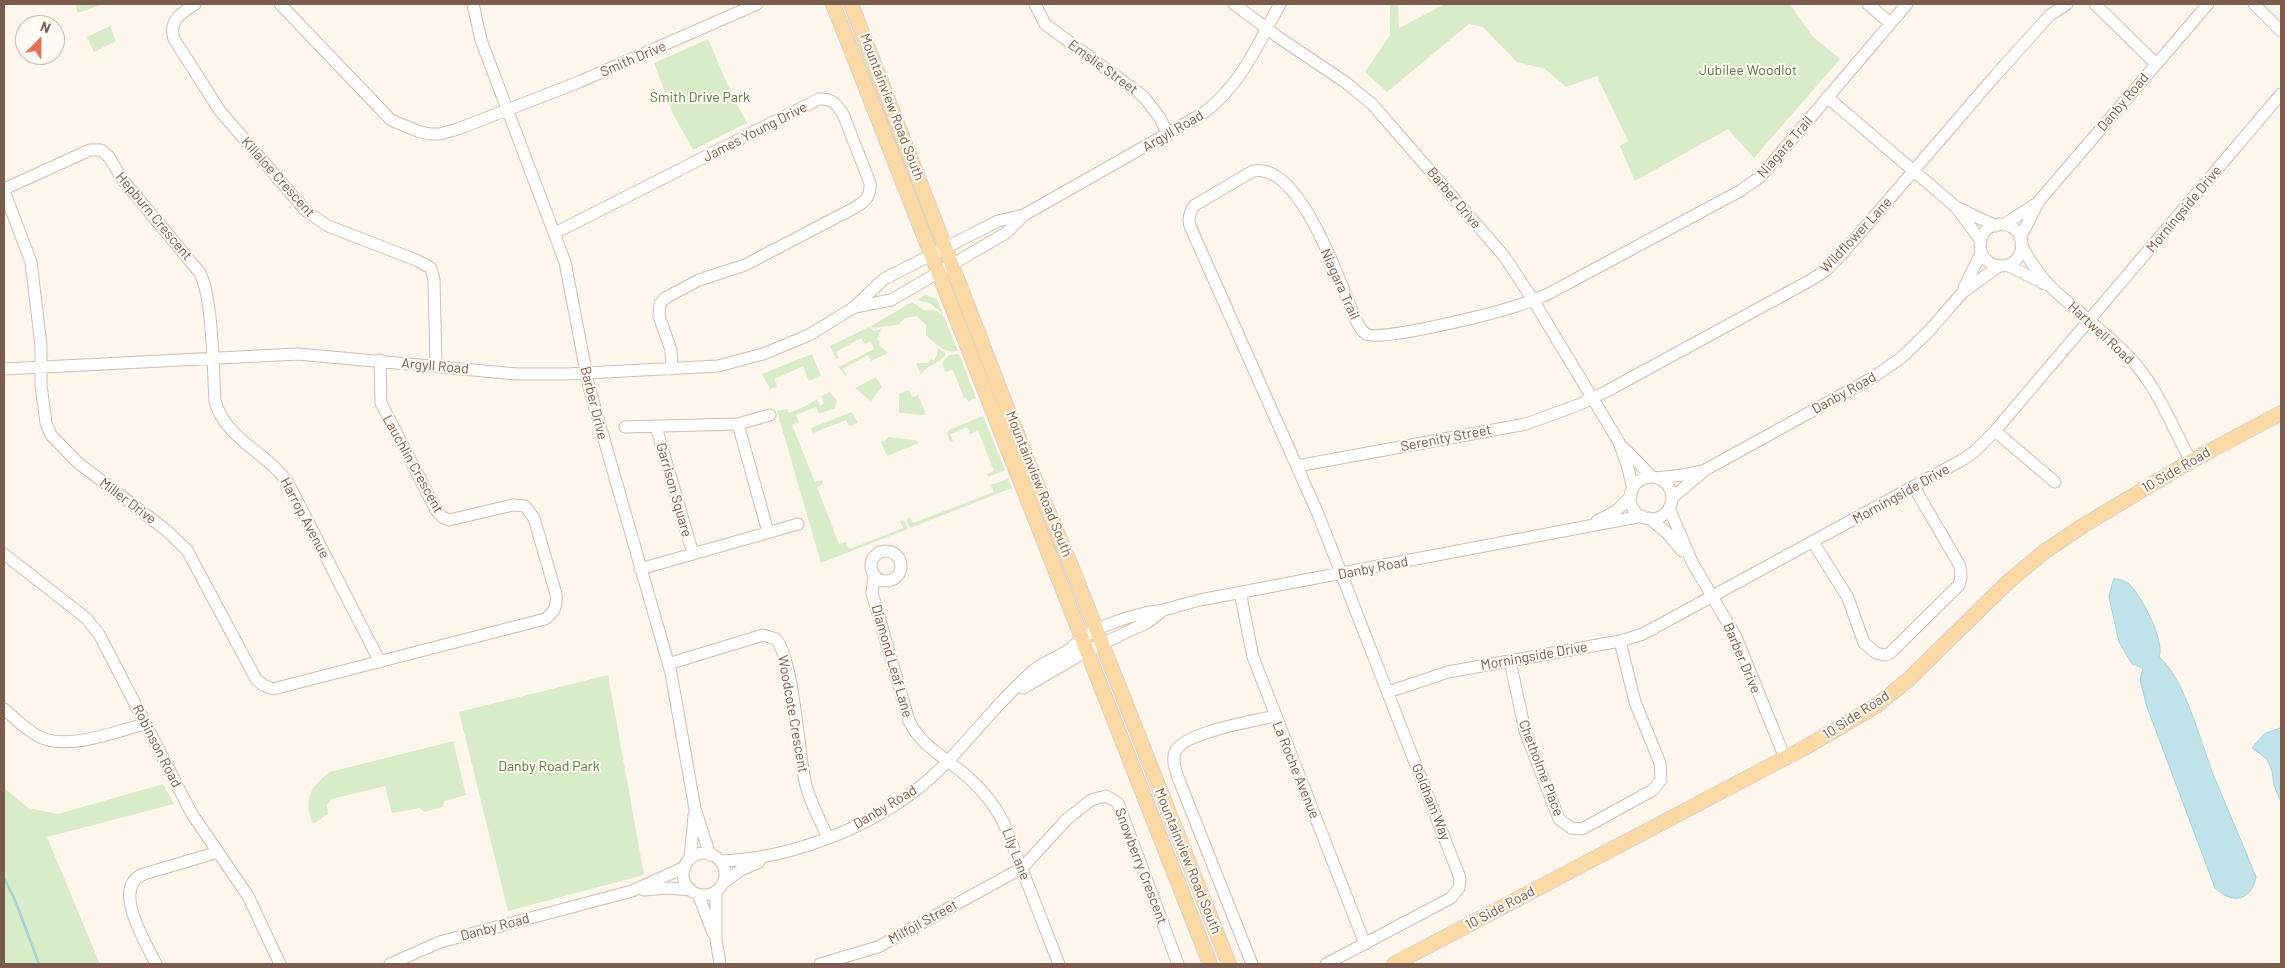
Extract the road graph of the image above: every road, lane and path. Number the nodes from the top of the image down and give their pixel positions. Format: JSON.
{"nodes":[{"id":1,"x":196,"y":4,"type":"edge"},
{"id":2,"x":280,"y":4,"type":"edge"},
{"id":3,"x":472,"y":4,"type":"edge"},
{"id":4,"x":757,"y":4,"type":"edge"},
{"id":5,"x":833,"y":4,"type":"edge"},
{"id":6,"x":851,"y":4,"type":"edge"},
{"id":7,"x":1035,"y":4,"type":"edge"},
{"id":8,"x":1234,"y":4,"type":"edge"},
{"id":9,"x":1280,"y":4,"type":"edge"},
{"id":10,"x":1868,"y":4,"type":"edge"},
{"id":11,"x":1906,"y":4,"type":"edge"},
{"id":12,"x":2067,"y":4,"type":"edge"},
{"id":13,"x":2095,"y":4,"type":"edge"},
{"id":14,"x":2208,"y":4,"type":"edge"},
{"id":15,"x":2254,"y":4,"type":"edge"},
{"id":16,"x":1890,"y":23,"type":"junction"},
{"id":17,"x":1267,"y":28,"type":"junction"},
{"id":18,"x":2281,"y":31,"type":"edge"},
{"id":19,"x":2156,"y":64,"type":"junction"},
{"id":20,"x":2281,"y":94,"type":"edge"},
{"id":21,"x":1828,"y":97,"type":"junction"},
{"id":22,"x":507,"y":110,"type":"junction"},
{"id":23,"x":1168,"y":135,"type":"junction"},
{"id":24,"x":1914,"y":170,"type":"junction"},
{"id":25,"x":4,"y":190,"type":"edge"},
{"id":26,"x":2039,"y":201,"type":"junction"},
{"id":27,"x":1956,"y":207,"type":"junction"},
{"id":28,"x":1024,"y":215,"type":"junction"},
{"id":29,"x":1999,"y":225,"type":"junction"},
{"id":30,"x":555,"y":233,"type":"junction"},
{"id":31,"x":2021,"y":242,"type":"junction"},
{"id":32,"x":1981,"y":247,"type":"junction"},
{"id":33,"x":946,"y":248,"type":"junction"},
{"id":34,"x":931,"y":256,"type":"junction"},
{"id":35,"x":952,"y":263,"type":"junction"},
{"id":36,"x":2003,"y":266,"type":"junction"},
{"id":37,"x":937,"y":272,"type":"junction"},
{"id":38,"x":2051,"y":288,"type":"junction"},
{"id":39,"x":1962,"y":292,"type":"junction"},
{"id":40,"x":1533,"y":300,"type":"junction"},
{"id":41,"x":853,"y":308,"type":"junction"},
{"id":42,"x":2089,"y":320,"type":"junction"},
{"id":43,"x":213,"y":359,"type":"junction"},
{"id":44,"x":380,"y":360,"type":"junction"},
{"id":45,"x":436,"y":366,"type":"junction"},
{"id":46,"x":41,"y":367,"type":"junction"},
{"id":47,"x":4,"y":369,"type":"edge"},
{"id":48,"x":672,"y":369,"type":"junction"},
{"id":49,"x":586,"y":372,"type":"junction"},
{"id":50,"x":1592,"y":398,"type":"junction"},
{"id":51,"x":2281,"y":413,"type":"edge"},
{"id":52,"x":770,"y":415,"type":"dead end"},
{"id":53,"x":738,"y":424,"type":"junction"},
{"id":54,"x":625,"y":427,"type":"dead end"},
{"id":55,"x":656,"y":427,"type":"junction"},
{"id":56,"x":1995,"y":431,"type":"junction"},
{"id":57,"x":1619,"y":442,"type":"junction"},
{"id":58,"x":2190,"y":461,"type":"junction"},
{"id":59,"x":1296,"y":466,"type":"junction"},
{"id":60,"x":1705,"y":470,"type":"junction"},
{"id":61,"x":1654,"y":477,"type":"junction"},
{"id":62,"x":2055,"y":482,"type":"dead end"},
{"id":63,"x":1914,"y":487,"type":"junction"},
{"id":64,"x":1632,"y":492,"type":"junction"},
{"id":65,"x":1671,"y":503,"type":"junction"},
{"id":66,"x":1645,"y":517,"type":"junction"},
{"id":67,"x":798,"y":524,"type":"dead end"},
{"id":68,"x":1584,"y":527,"type":"junction"},
{"id":69,"x":768,"y":532,"type":"junction"},
{"id":70,"x":1813,"y":542,"type":"junction"},
{"id":71,"x":4,"y":554,"type":"edge"},
{"id":72,"x":692,"y":554,"type":"junction"},
{"id":73,"x":1692,"y":562,"type":"junction"},
{"id":74,"x":640,"y":569,"type":"junction"},
{"id":75,"x":1341,"y":574,"type":"junction"},
{"id":76,"x":874,"y":576,"type":"dead end"},
{"id":77,"x":1240,"y":592,"type":"junction"},
{"id":78,"x":1712,"y":596,"type":"junction"},
{"id":79,"x":1100,"y":636,"type":"junction"},
{"id":80,"x":1620,"y":641,"type":"junction"},
{"id":81,"x":1084,"y":645,"type":"junction"},
{"id":82,"x":1510,"y":661,"type":"junction"},
{"id":83,"x":380,"y":662,"type":"junction"},
{"id":84,"x":668,"y":664,"type":"junction"},
{"id":85,"x":1388,"y":692,"type":"junction"},
{"id":86,"x":4,"y":709,"type":"edge"},
{"id":87,"x":1275,"y":716,"type":"junction"},
{"id":88,"x":145,"y":724,"type":"junction"},
{"id":89,"x":1785,"y":758,"type":"junction"},
{"id":90,"x":948,"y":761,"type":"junction"},
{"id":91,"x":695,"y":809,"type":"junction"},
{"id":92,"x":828,"y":838,"type":"junction"},
{"id":93,"x":218,"y":852,"type":"junction"},
{"id":94,"x":710,"y":855,"type":"junction"},
{"id":95,"x":774,"y":855,"type":"junction"},
{"id":96,"x":720,"y":862,"type":"junction"},
{"id":97,"x":688,"y":863,"type":"junction"},
{"id":98,"x":1022,"y":868,"type":"junction"},
{"id":99,"x":719,"y":887,"type":"junction"},
{"id":100,"x":632,"y":891,"type":"junction"},
{"id":101,"x":694,"y":892,"type":"junction"},
{"id":102,"x":716,"y":939,"type":"junction"},
{"id":103,"x":1365,"y":944,"type":"junction"},
{"id":104,"x":156,"y":964,"type":"edge"},
{"id":105,"x":280,"y":964,"type":"edge"},
{"id":106,"x":390,"y":964,"type":"edge"},
{"id":107,"x":720,"y":964,"type":"edge"},
{"id":108,"x":820,"y":964,"type":"edge"},
{"id":109,"x":1059,"y":964,"type":"edge"},
{"id":110,"x":1178,"y":964,"type":"edge"},
{"id":111,"x":1210,"y":964,"type":"edge"},
{"id":112,"x":1229,"y":964,"type":"edge"},
{"id":113,"x":1252,"y":964,"type":"edge"},
{"id":114,"x":1326,"y":964,"type":"edge"},
{"id":115,"x":1394,"y":964,"type":"edge"}],
"edges":[{"from":1,"to":45,"type":"street","name":"Killaloe Crescent"},
{"from":2,"to":22,"type":"street"},
{"from":3,"to":22,"type":"street","name":"Barber Drive"},
{"from":4,"to":22,"type":"street","name":"Smith Drive"},
{"from":5,"to":34,"type":"main road","name":"Mountainview Road South"},
{"from":6,"to":33,"type":"main road","name":"Mountainview Road South"},
{"from":7,"to":23,"type":"street","name":"Emslie Street"},
{"from":8,"to":17,"type":"street","name":"Barber Drive"},
{"from":9,"to":17,"type":"street","name":"Argyll Road"},
{"from":10,"to":16,"type":"street"},
{"from":11,"to":16,"type":"street","name":"Niagara Trail"},
{"from":12,"to":24,"type":"street","name":"Wildflower Lane"},
{"from":13,"to":19,"type":"street"},
{"from":14,"to":19,"type":"street","name":"Danby Road"},
{"from":15,"to":18,"type":"street"},
{"from":16,"to":21,"type":"street","name":"Niagara Trail"},
{"from":17,"to":23,"type":"street","name":"Argyll Road"},
{"from":17,"to":40,"type":"street","name":"Barber Drive"},
{"from":19,"to":26,"type":"street","name":"Danby Road"},
{"from":20,"to":42,"type":"street","name":"Morningside Drive"},
{"from":21,"to":24,"type":"street"},
{"from":21,"to":40,"type":"street","name":"Niagara Trail"},
{"from":22,"to":30,"type":"street","name":"Barber Drive"},
{"from":23,"to":28,"type":"street","name":"Argyll Road"},
{"from":24,"to":27,"type":"street"},
{"from":24,"to":50,"type":"street","name":"Wildflower Lane"},
{"from":25,"to":43,"type":"street","name":"Hepburn Crescent"},
{"from":25,"to":46,"type":"street","name":"Miller Drive"},
{"from":26,"to":29,"type":"street","name":"Danby Road"},
{"from":26,"to":31,"type":"street","name":"Danby Road"},
{"from":27,"to":29,"type":"street"},
{"from":27,"to":32,"type":"street"},
{"from":28,"to":33,"type":"street","name":"Argyll Road"},
{"from":28,"to":35,"type":"street","name":"Argyll Road"},
{"from":29,"to":31,"type":"street"},
{"from":29,"to":32,"type":"street"},
{"from":30,"to":48,"type":"street","name":"James Young Drive"},
{"from":30,"to":49,"type":"street","name":"Barber Drive"},
{"from":31,"to":36,"type":"street"},
{"from":31,"to":38,"type":"street","name":"Hartwell Road"},
{"from":32,"to":36,"type":"street"},
{"from":32,"to":39,"type":"street","name":"Danby Road"},
{"from":33,"to":34,"type":"street","name":"Argyll Road"},
{"from":33,"to":35,"type":"main road","name":"Mountainview Road South"},
{"from":34,"to":37,"type":"main road","name":"Mountainview Road South"},
{"from":34,"to":41,"type":"street","name":"Argyll Road"},
{"from":35,"to":37,"type":"street","name":"Argyll Road"},
{"from":35,"to":79,"type":"main road","name":"Mountainview Road South"},
{"from":36,"to":38,"type":"street","name":"Hartwell Road"},
{"from":36,"to":39,"type":"street","name":"Danby Road"},
{"from":37,"to":41,"type":"street","name":"Argyll Road"},
{"from":37,"to":81,"type":"main road","name":"Mountainview Road South"},
{"from":38,"to":42,"type":"street","name":"Hartwell Road"},
{"from":39,"to":60,"type":"street","name":"Danby Road"},
{"from":40,"to":50,"type":"street","name":"Barber Drive"},
{"from":40,"to":59,"type":"street","name":"Niagara Trail"},
{"from":41,"to":48,"type":"street","name":"Argyll Road"},
{"from":42,"to":56,"type":"street","name":"Morningside Drive"},
{"from":42,"to":58,"type":"street","name":"Hartwell Road"},
{"from":43,"to":44,"type":"street","name":"Argyll Road"},
{"from":43,"to":46,"type":"street","name":"Argyll Road"},
{"from":43,"to":83,"type":"street","name":"Harrop Avenue"},
{"from":44,"to":45,"type":"street","name":"Argyll Road"},
{"from":44,"to":83,"type":"street","name":"Lauchlin Crescent"},
{"from":45,"to":49,"type":"street","name":"Argyll Road"},
{"from":46,"to":47,"type":"street","name":"Argyll Road"},
{"from":46,"to":83,"type":"street","name":"Miller Drive"},
{"from":48,"to":49,"type":"street","name":"Argyll Road"},
{"from":49,"to":74,"type":"street","name":"Barber Drive"},
{"from":50,"to":57,"type":"street","name":"Barber Drive"},
{"from":50,"to":59,"type":"street","name":"Serenity Street"},
{"from":51,"to":58,"type":"main road","name":"10 Side Road"},
{"from":52,"to":53,"type":"street","name":"Garrison Square"},
{"from":53,"to":55,"type":"street","name":"Garrison Square"},
{"from":53,"to":69,"type":"street"},
{"from":54,"to":55,"type":"street","name":"Garrison Square"},
{"from":55,"to":72,"type":"street","name":"Garrison Square"},
{"from":56,"to":62,"type":"street"},
{"from":56,"to":63,"type":"street","name":"Morningside Drive"},
{"from":57,"to":61,"type":"street","name":"Barber Drive"},
{"from":57,"to":64,"type":"street","name":"Barber Drive"},
{"from":58,"to":89,"type":"main road","name":"10 Side Road"},
{"from":59,"to":75,"type":"street","name":"Niagara Trail"},
{"from":60,"to":61,"type":"street","name":"Danby Road"},
{"from":60,"to":65,"type":"street","name":"Danby Road"},
{"from":61,"to":64,"type":"street"},
{"from":61,"to":65,"type":"street"},
{"from":63,"to":70,"type":"street","name":"Morningside Drive"},
{"from":63,"to":70,"type":"street"},
{"from":64,"to":66,"type":"street"},
{"from":64,"to":68,"type":"street","name":"Danby Road"},
{"from":65,"to":66,"type":"street"},
{"from":65,"to":73,"type":"street","name":"Barber Drive"},
{"from":66,"to":68,"type":"street","name":"Danby Road"},
{"from":66,"to":73,"type":"street","name":"Barber Drive"},
{"from":67,"to":69,"type":"street","name":"Garrison Square"},
{"from":68,"to":75,"type":"street","name":"Danby Road"},
{"from":69,"to":72,"type":"street","name":"Garrison Square"},
{"from":70,"to":78,"type":"street","name":"Morningside Drive"},
{"from":71,"to":88,"type":"street","name":"Robinson Road"},
{"from":72,"to":74,"type":"street","name":"Garrison Square"},
{"from":73,"to":78,"type":"street","name":"Barber Drive"},
{"from":74,"to":84,"type":"street","name":"Barber Drive"},
{"from":75,"to":77,"type":"street","name":"Danby Road"},
{"from":75,"to":85,"type":"street","name":"Goldham Way"},
{"from":76,"to":90,"type":"street","name":"Diamond Leaf Lane"},
{"from":77,"to":79,"type":"street","name":"Danby Road"},
{"from":77,"to":87,"type":"street","name":"La Roche Avenue"},
{"from":78,"to":80,"type":"street","name":"Morningside Drive"},
{"from":78,"to":89,"type":"street","name":"Barber Drive"},
{"from":79,"to":81,"type":"street","name":"Danby Road"},
{"from":79,"to":112,"type":"main road","name":"Mountainview Road South"},
{"from":80,"to":82,"type":"street","name":"Morningside Drive"},
{"from":80,"to":82,"type":"street","name":"Chetholme Place"},
{"from":81,"to":90,"type":"street","name":"Danby Road"},
{"from":81,"to":111,"type":"main road","name":"Mountainview Road South"},
{"from":82,"to":85,"type":"street","name":"Morningside Drive"},
{"from":84,"to":91,"type":"street","name":"Barber Drive"},
{"from":84,"to":92,"type":"street","name":"Woodcote Crescent"},
{"from":85,"to":103,"type":"street","name":"Goldham Way"},
{"from":86,"to":88,"type":"street"},
{"from":87,"to":103,"type":"street","name":"La Roche Avenue"},
{"from":87,"to":113,"type":"street"},
{"from":88,"to":93,"type":"street","name":"Robinson Road"},
{"from":89,"to":115,"type":"main road","name":"10 Side Road"},
{"from":90,"to":92,"type":"street","name":"Danby Road"},
{"from":90,"to":98,"type":"street","name":"Lily Lane"},
{"from":91,"to":94,"type":"street","name":"Barber Drive"},
{"from":91,"to":97,"type":"street","name":"Barber Drive"},
{"from":92,"to":95,"type":"street","name":"Danby Road"},
{"from":93,"to":104,"type":"street"},
{"from":93,"to":105,"type":"street","name":"Robinson Road"},
{"from":94,"to":96,"type":"street"},
{"from":94,"to":97,"type":"street"},
{"from":95,"to":96,"type":"street","name":"Danby Road"},
{"from":95,"to":99,"type":"street","name":"Danby Road"},
{"from":96,"to":99,"type":"street"},
{"from":97,"to":100,"type":"street","name":"Danby Road"},
{"from":97,"to":101,"type":"street"},
{"from":98,"to":108,"type":"street","name":"Milfoil Street"},
{"from":98,"to":109,"type":"street","name":"Lily Lane"},
{"from":98,"to":110,"type":"street","name":"Snowberry Crescent"},
{"from":99,"to":101,"type":"street"},
{"from":99,"to":102,"type":"street"},
{"from":100,"to":101,"type":"street","name":"Danby Road"},
{"from":100,"to":106,"type":"street","name":"Danby Road"},
{"from":101,"to":102,"type":"street"},
{"from":102,"to":107,"type":"street"},
{"from":103,"to":114,"type":"street","name":"Goldham Way"}]}
